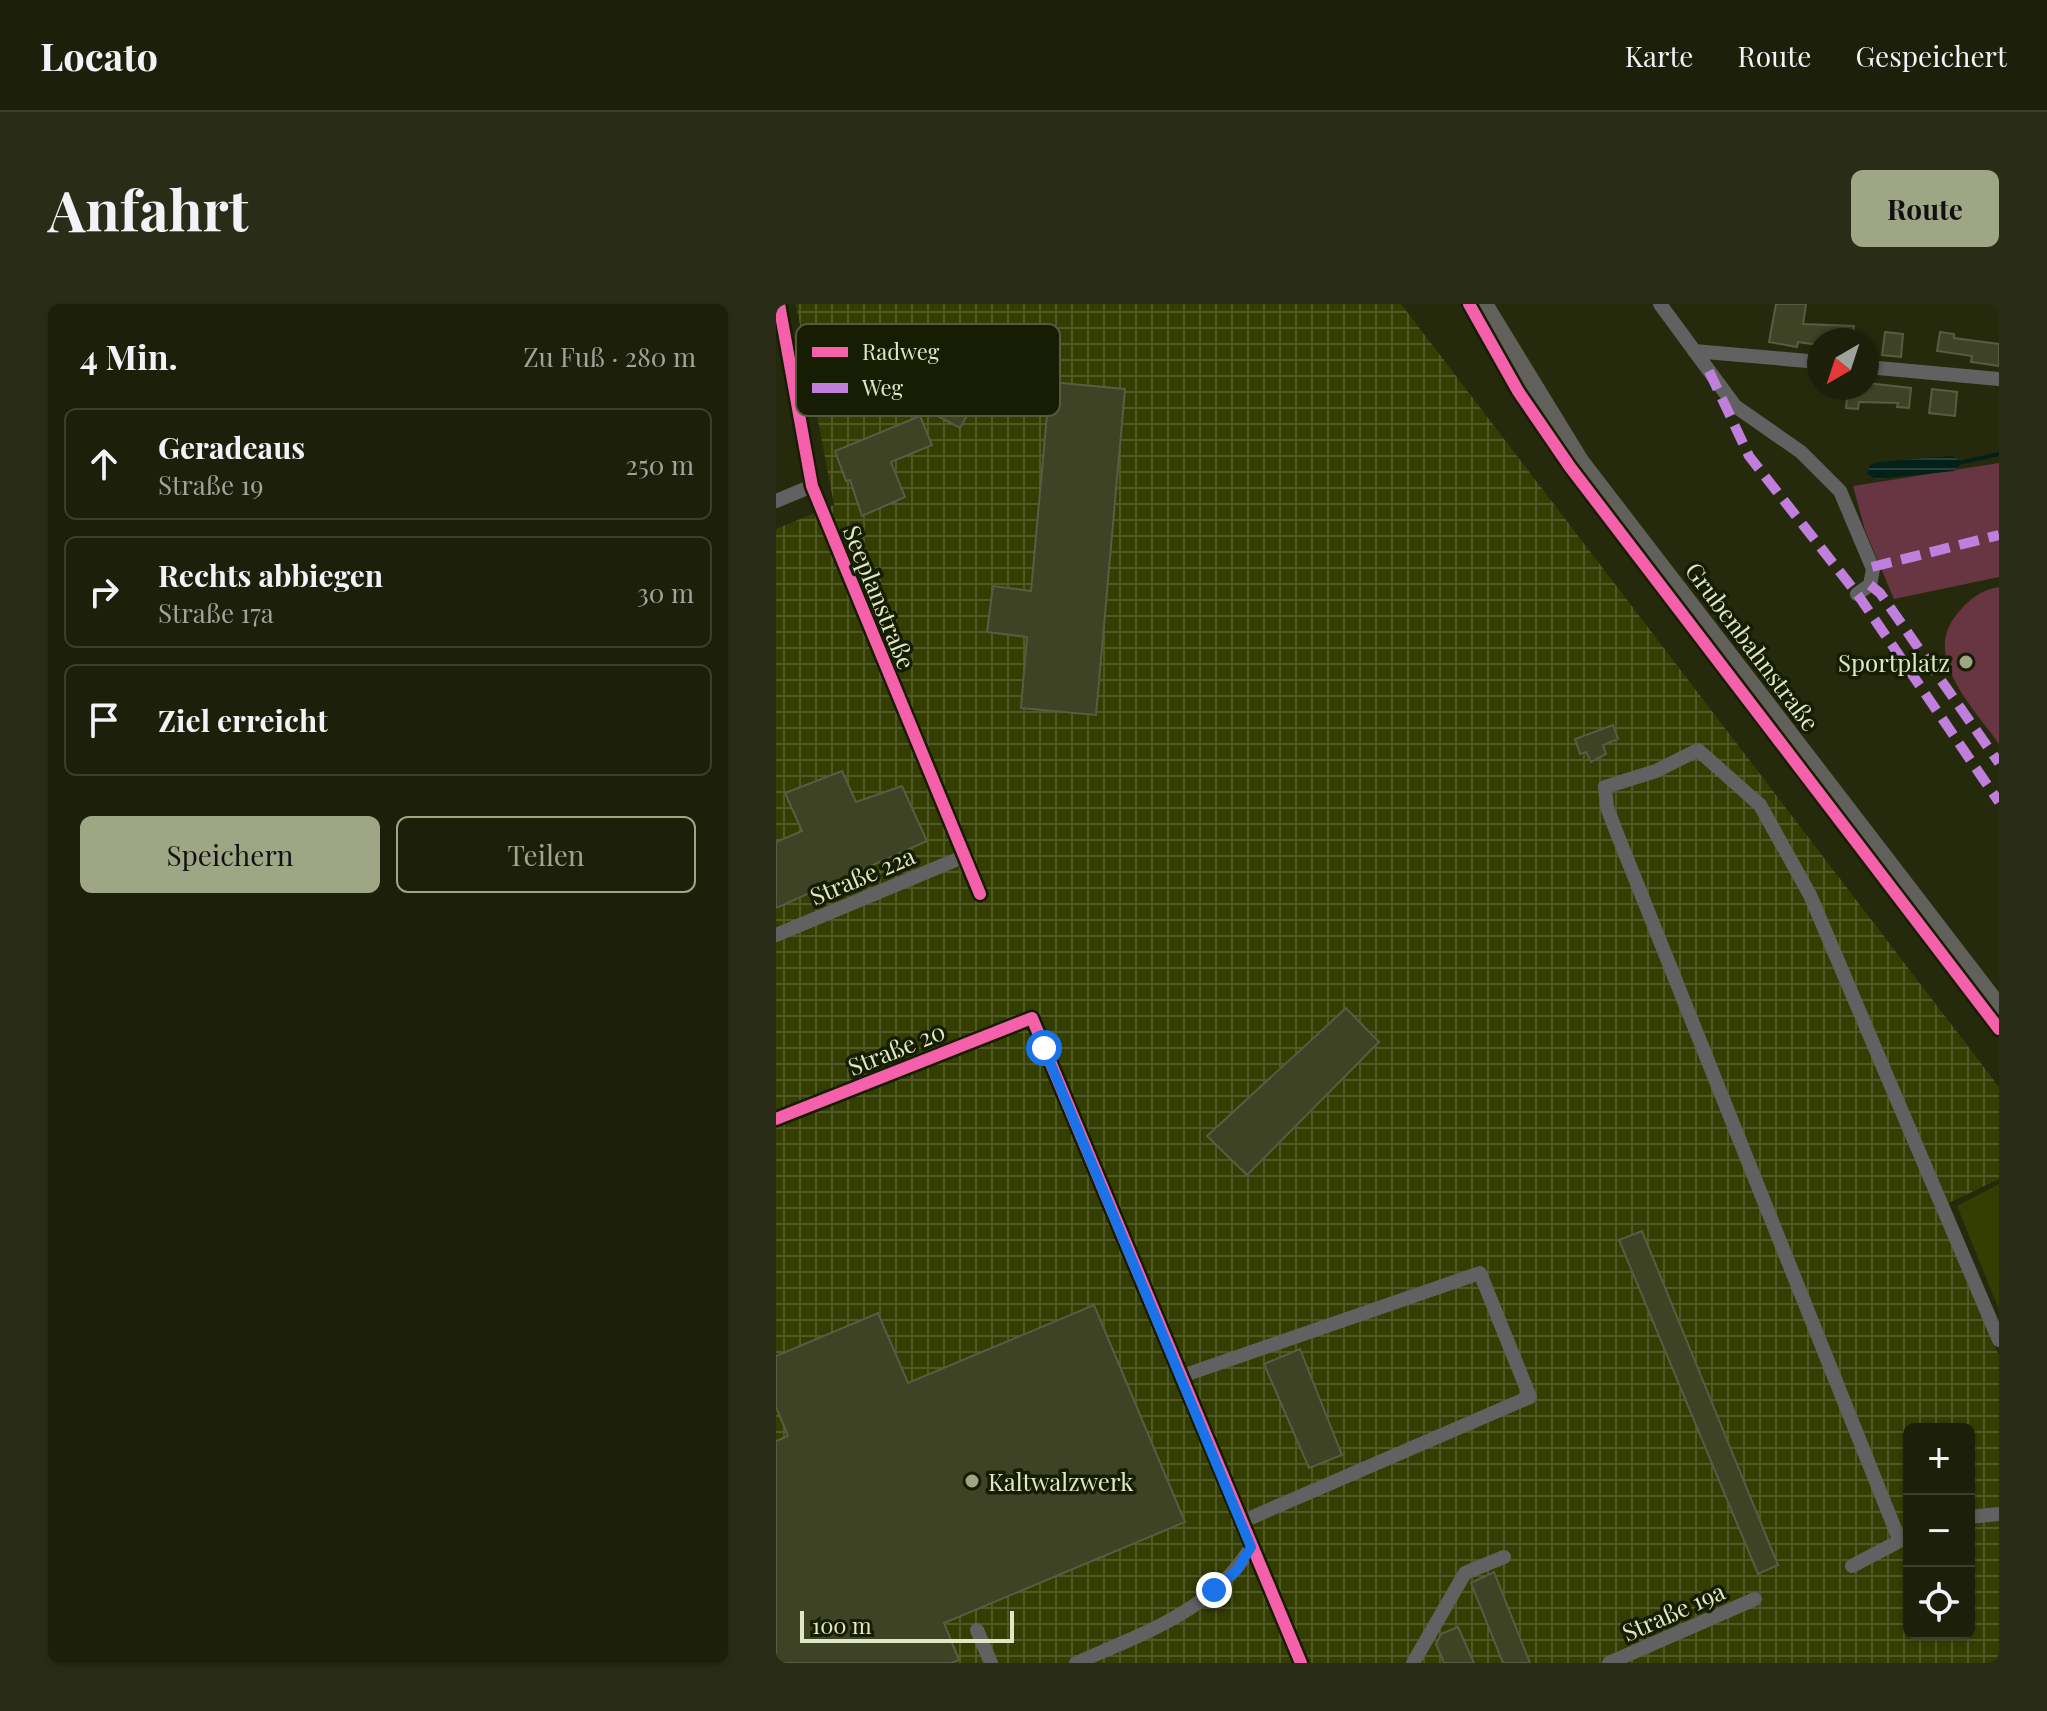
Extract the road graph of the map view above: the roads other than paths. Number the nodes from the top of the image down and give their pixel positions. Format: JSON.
{"nodes":[{"id":1,"x":779,"y":304,"type":"edge"},
{"id":2,"x":1484,"y":304,"type":"edge"},
{"id":3,"x":1660,"y":304,"type":"edge"},
{"id":4,"x":1694,"y":351,"type":"junction"},
{"id":5,"x":1807,"y":361,"type":"edge"},
{"id":6,"x":1879,"y":368,"type":"edge"},
{"id":7,"x":1999,"y":379,"type":"edge"},
{"id":8,"x":796,"y":398,"type":"edge"},
{"id":9,"x":799,"y":416,"type":"edge"},
{"id":10,"x":812,"y":486,"type":"junction"},
{"id":11,"x":776,"y":501,"type":"edge"},
{"id":12,"x":1857,"y":594,"type":"dead end"},
{"id":13,"x":965,"y":856,"type":"junction"},
{"id":14,"x":980,"y":894,"type":"dead end"},
{"id":15,"x":776,"y":935,"type":"edge"},
{"id":16,"x":1999,"y":1007,"type":"edge"},
{"id":17,"x":776,"y":1119,"type":"edge"},
{"id":18,"x":1999,"y":1340,"type":"edge"},
{"id":19,"x":1182,"y":1376,"type":"junction"},
{"id":20,"x":1999,"y":1514,"type":"edge"},
{"id":21,"x":1975,"y":1516,"type":"edge"},
{"id":22,"x":1241,"y":1522,"type":"junction"},
{"id":23,"x":1903,"y":1536,"type":"edge"},
{"id":24,"x":1903,"y":1539,"type":"edge"},
{"id":25,"x":1251,"y":1547,"type":"junction"},
{"id":26,"x":1504,"y":1557,"type":"dead end"},
{"id":27,"x":1852,"y":1566,"type":"dead end"},
{"id":28,"x":1755,"y":1599,"type":"dead end"},
{"id":29,"x":977,"y":1630,"type":"dead end"},
{"id":30,"x":991,"y":1663,"type":"edge"},
{"id":31,"x":1076,"y":1663,"type":"edge"},
{"id":32,"x":1301,"y":1663,"type":"edge"},
{"id":33,"x":1413,"y":1663,"type":"edge"},
{"id":34,"x":1609,"y":1663,"type":"edge"}],
"edges":[{"from":1,"to":8,"type":"street","name":"Seeplanstraße"},
{"from":2,"to":16,"type":"main road","name":"Grubenbahnstraße"},
{"from":3,"to":4,"type":"street"},
{"from":4,"to":5,"type":"street"},
{"from":4,"to":12,"type":"street"},
{"from":6,"to":7,"type":"street"},
{"from":9,"to":10,"type":"street","name":"Seeplanstraße"},
{"from":10,"to":11,"type":"street"},
{"from":10,"to":13,"type":"street","name":"Seeplanstraße"},
{"from":13,"to":14,"type":"street","name":"Seeplanstraße"},
{"from":13,"to":15,"type":"street","name":"Straße 22a"},
{"from":17,"to":19,"type":"street","name":"Straße 20"},
{"from":18,"to":23,"type":"street"},
{"from":19,"to":22,"type":"street"},
{"from":19,"to":22,"type":"street"},
{"from":20,"to":21,"type":"street"},
{"from":22,"to":25,"type":"street"},
{"from":24,"to":27,"type":"street"},
{"from":25,"to":31,"type":"street"},
{"from":25,"to":32,"type":"street"},
{"from":26,"to":33,"type":"street"},
{"from":28,"to":34,"type":"street","name":"Straße 19a"},
{"from":29,"to":30,"type":"street"}]}
